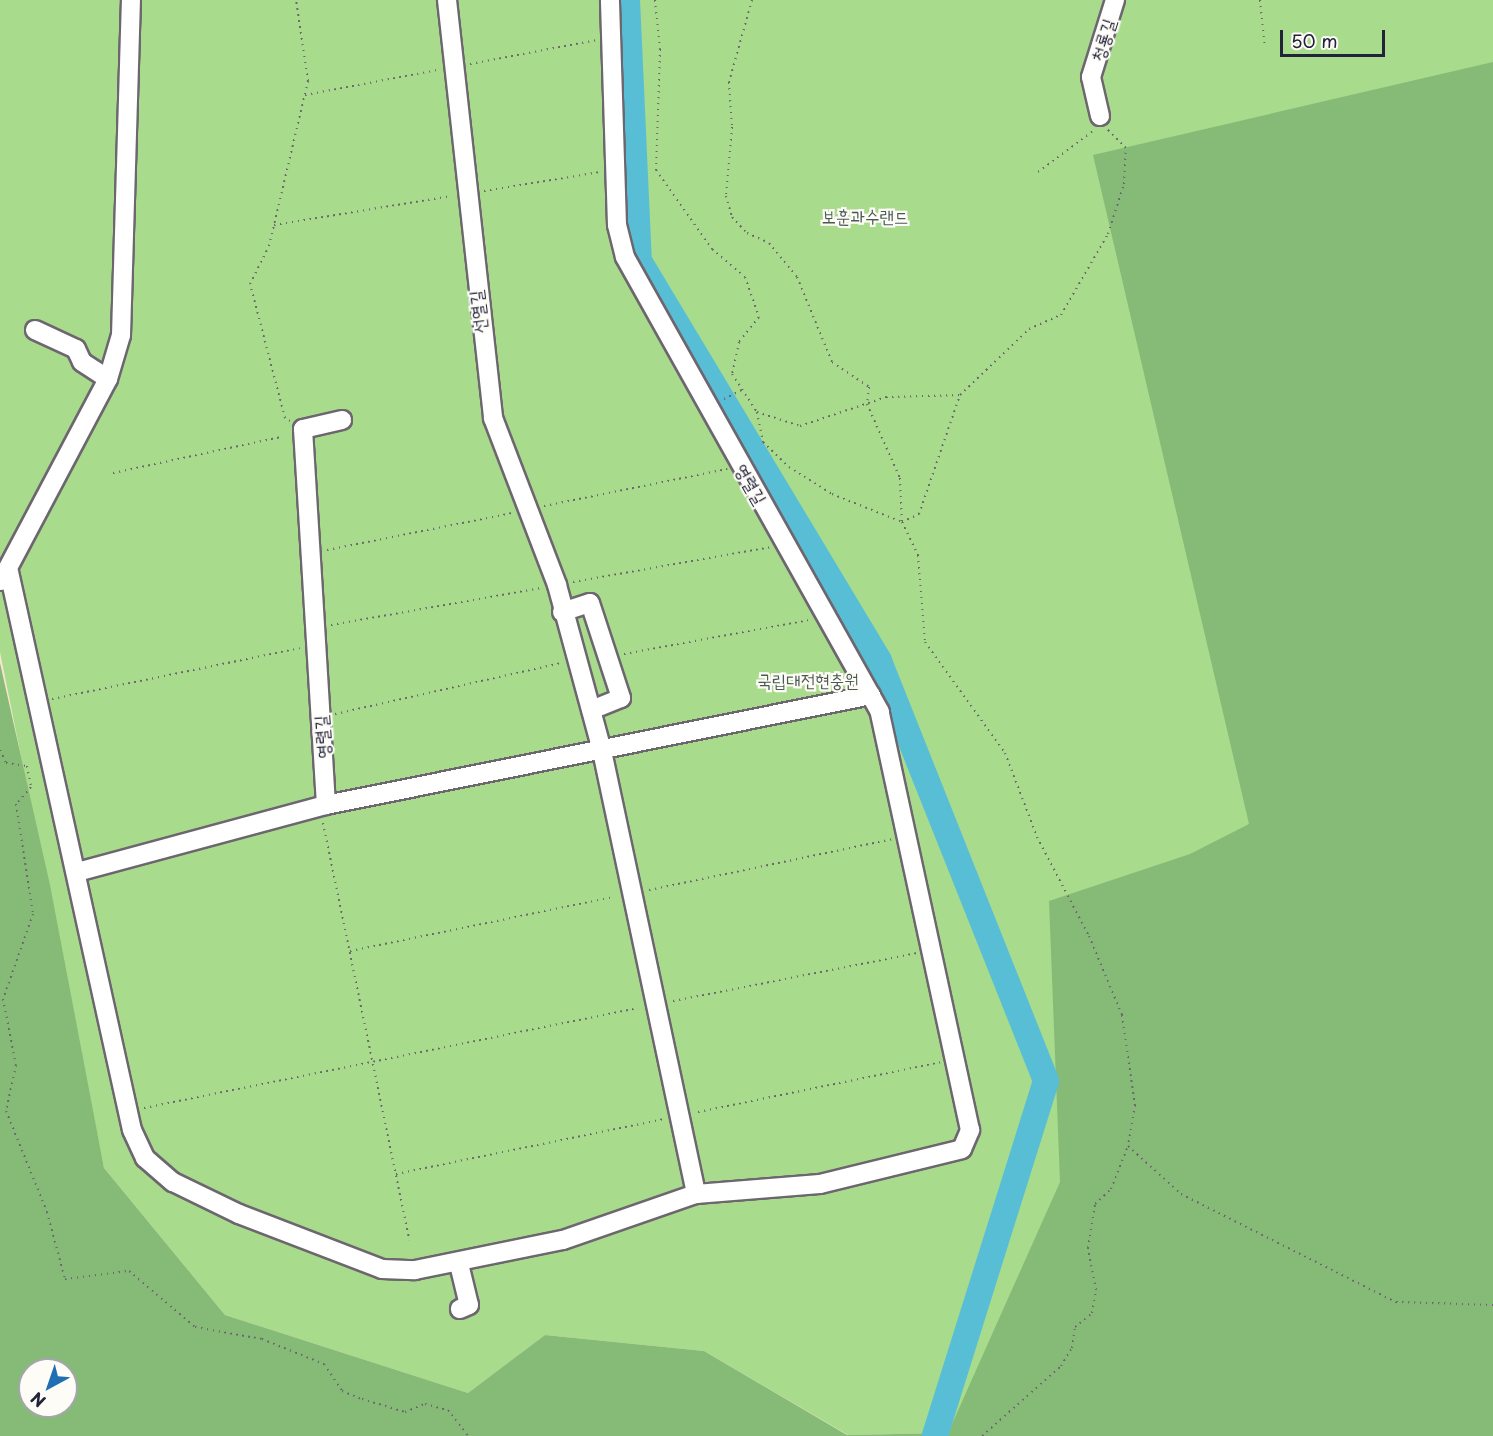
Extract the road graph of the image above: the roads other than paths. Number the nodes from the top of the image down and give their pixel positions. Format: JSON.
{"nodes":[{"id":1,"x":130,"y":0,"type":"edge"},
{"id":2,"x":447,"y":0,"type":"edge"},
{"id":3,"x":610,"y":0,"type":"edge"},
{"id":4,"x":1114,"y":0,"type":"edge"},
{"id":5,"x":1100,"y":116,"type":"dead end"},
{"id":6,"x":35,"y":330,"type":"dead end"},
{"id":7,"x":108,"y":379,"type":"junction"},
{"id":8,"x":342,"y":420,"type":"dead end"},
{"id":9,"x":5,"y":577,"type":"edge"},
{"id":10,"x":562,"y":612,"type":"junction"},
{"id":11,"x":871,"y":694,"type":"junction"},
{"id":12,"x":591,"y":710,"type":"junction"},
{"id":13,"x":602,"y":751,"type":"junction"},
{"id":14,"x":324,"y":813,"type":"junction"},
{"id":15,"x":77,"y":872,"type":"junction"},
{"id":16,"x":696,"y":1194,"type":"junction"},
{"id":17,"x":459,"y":1264,"type":"junction"},
{"id":18,"x":460,"y":1309,"type":"dead end"}],
"edges":[{"from":1,"to":7,"type":"lane"},
{"from":2,"to":10,"type":"lane","name":"선열길"},
{"from":3,"to":11,"type":"lane","name":"영렬길"},
{"from":4,"to":5,"type":"lane","name":"청룡길"},
{"from":6,"to":7,"type":"lane"},
{"from":7,"to":9,"type":"lane"},
{"from":8,"to":14,"type":"lane","name":"영렬길"},
{"from":9,"to":15,"type":"lane"},
{"from":10,"to":12,"type":"lane"},
{"from":10,"to":12,"type":"lane"},
{"from":11,"to":13,"type":"lane"},
{"from":11,"to":16,"type":"lane","name":"영렬길"},
{"from":12,"to":13,"type":"lane"},
{"from":13,"to":14,"type":"lane"},
{"from":13,"to":16,"type":"lane"},
{"from":14,"to":15,"type":"lane"},
{"from":15,"to":17,"type":"lane"},
{"from":16,"to":17,"type":"lane"},
{"from":17,"to":18,"type":"lane"}]}
